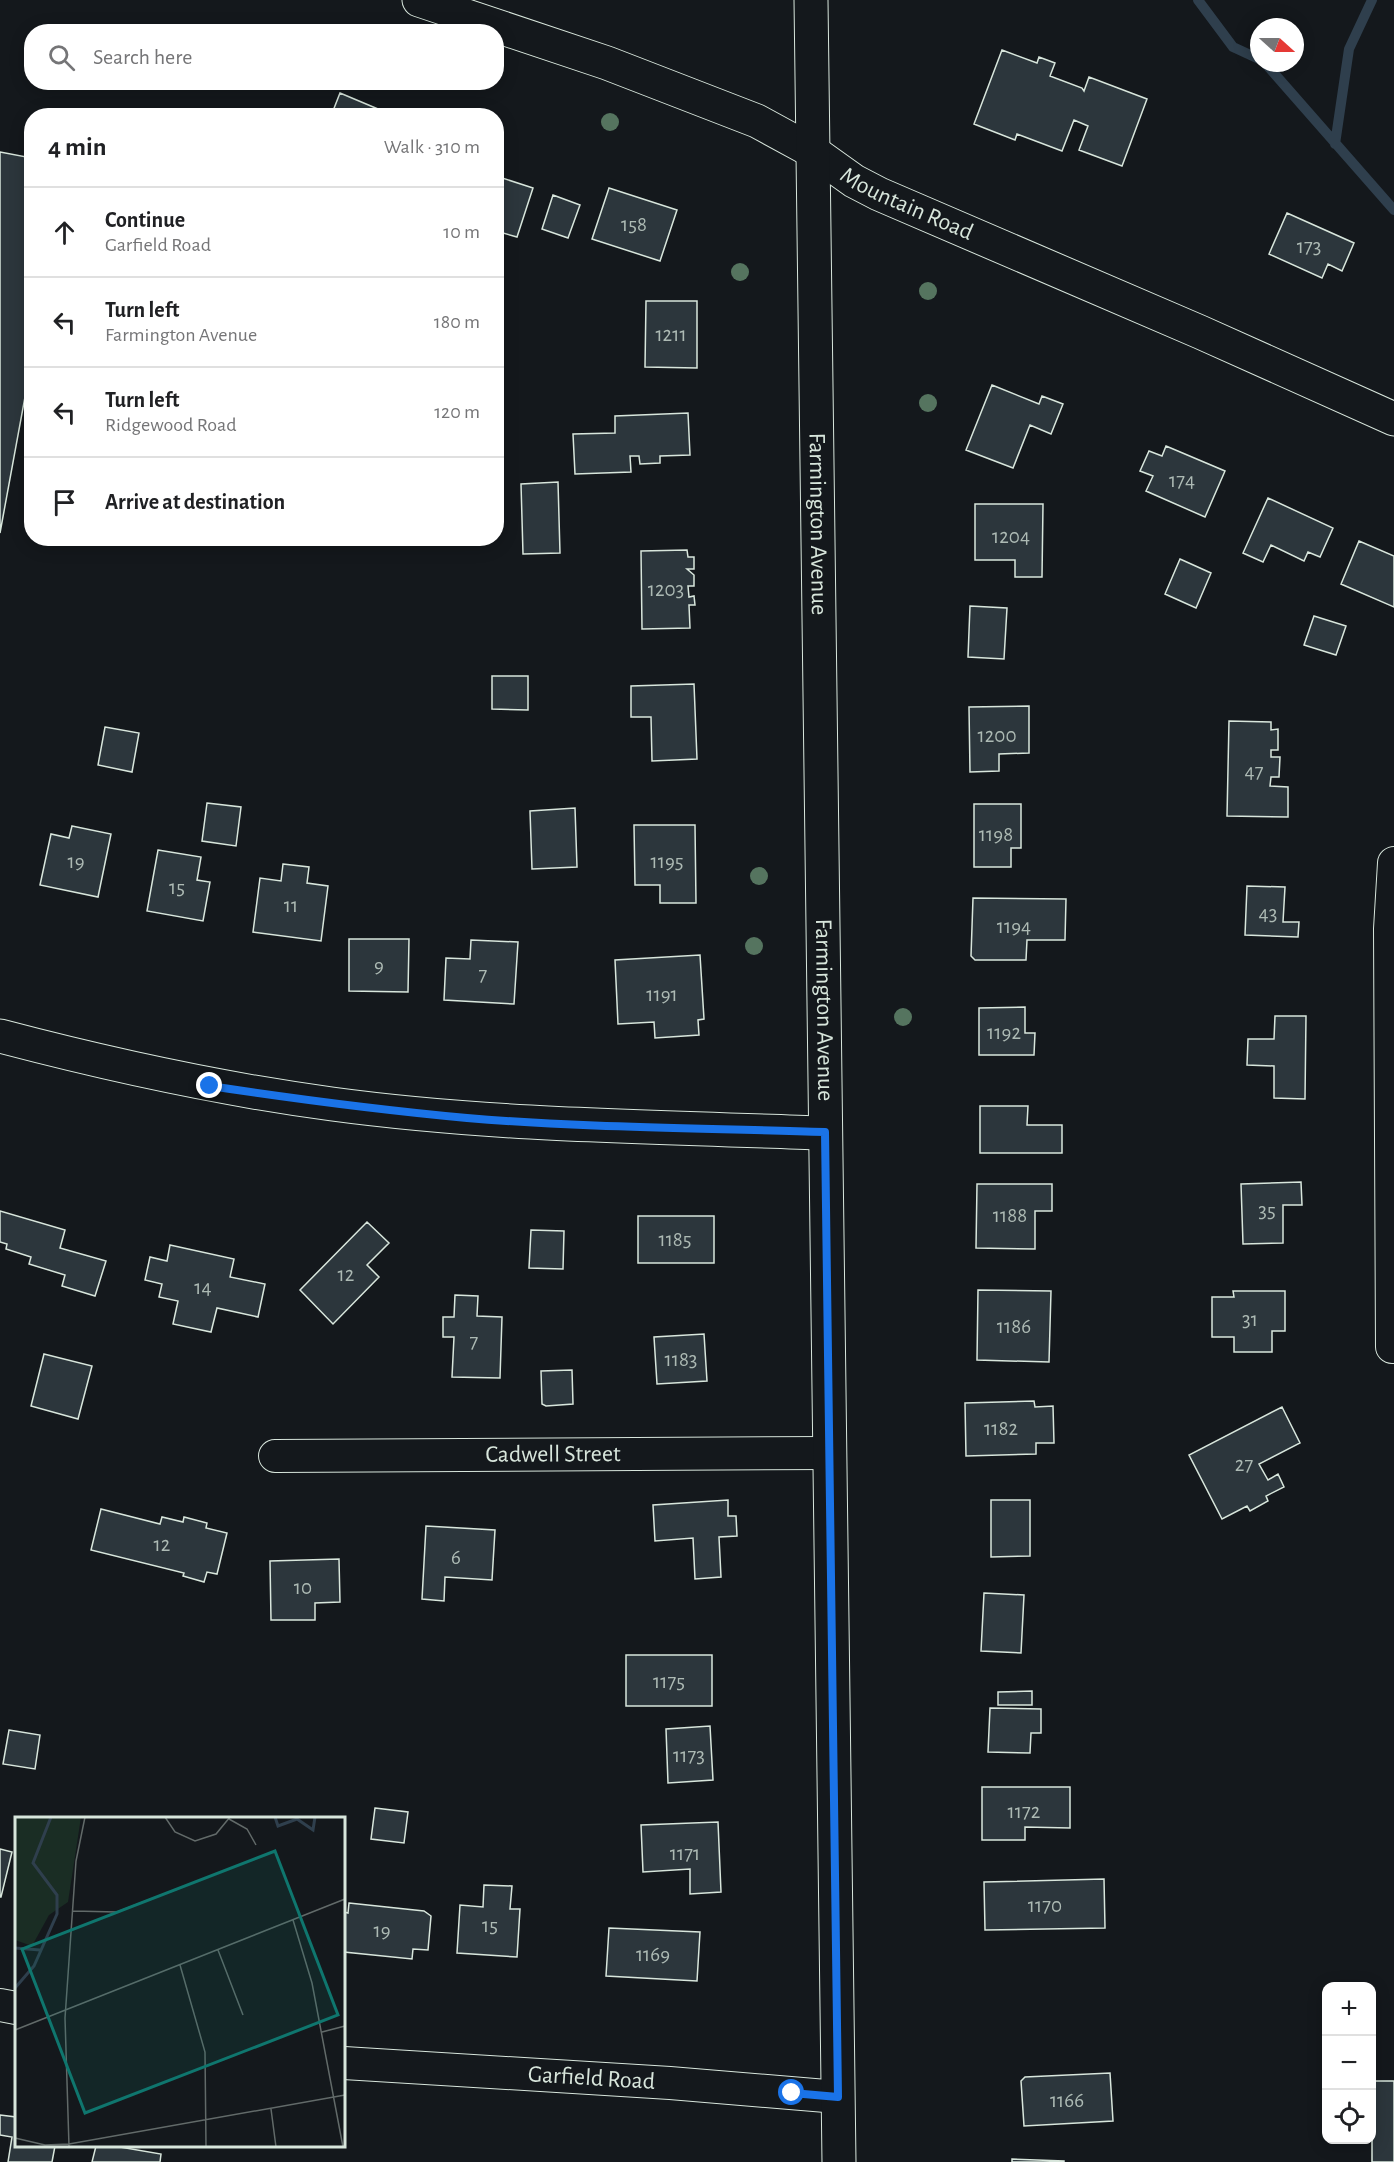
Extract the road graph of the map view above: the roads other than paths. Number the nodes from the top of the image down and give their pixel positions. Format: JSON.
{"nodes":[{"id":1,"x":418,"y":0,"type":"edge"},
{"id":2,"x":811,"y":0,"type":"edge"},
{"id":3,"x":490,"y":24,"type":"edge"},
{"id":4,"x":504,"y":29,"type":"edge"},
{"id":5,"x":812,"y":151,"type":"junction"},
{"id":6,"x":1394,"y":419,"type":"edge"},
{"id":7,"x":1394,"y":863,"type":"edge"},
{"id":8,"x":0,"y":1036,"type":"edge"},
{"id":9,"x":825,"y":1132,"type":"junction"},
{"id":10,"x":1392,"y":1347,"type":"dead end"},
{"id":11,"x":830,"y":1453,"type":"junction"},
{"id":12,"x":275,"y":1455,"type":"dead end"},
{"id":13,"x":0,"y":2005,"type":"edge"},
{"id":14,"x":15,"y":2008,"type":"edge"},
{"id":15,"x":345,"y":2063,"type":"edge"},
{"id":16,"x":838,"y":2097,"type":"junction"},
{"id":17,"x":839,"y":2162,"type":"edge"}],
"edges":[{"from":1,"to":3,"type":"main road","name":"Mountain Road"},
{"from":2,"to":5,"type":"main road","name":"Farmington Avenue"},
{"from":4,"to":5,"type":"main road","name":"Mountain Road"},
{"from":5,"to":6,"type":"main road","name":"Mountain Road"},
{"from":5,"to":9,"type":"main road","name":"Farmington Avenue"},
{"from":7,"to":10,"type":"street"},
{"from":8,"to":9,"type":"main road"},
{"from":9,"to":11,"type":"main road","name":"Farmington Avenue"},
{"from":11,"to":12,"type":"street","name":"Cadwell Street"},
{"from":11,"to":16,"type":"main road","name":"Farmington Avenue"},
{"from":13,"to":14,"type":"street"},
{"from":15,"to":16,"type":"street","name":"Garfield Road"},
{"from":16,"to":17,"type":"main road","name":"Farmington Avenue"}]}
